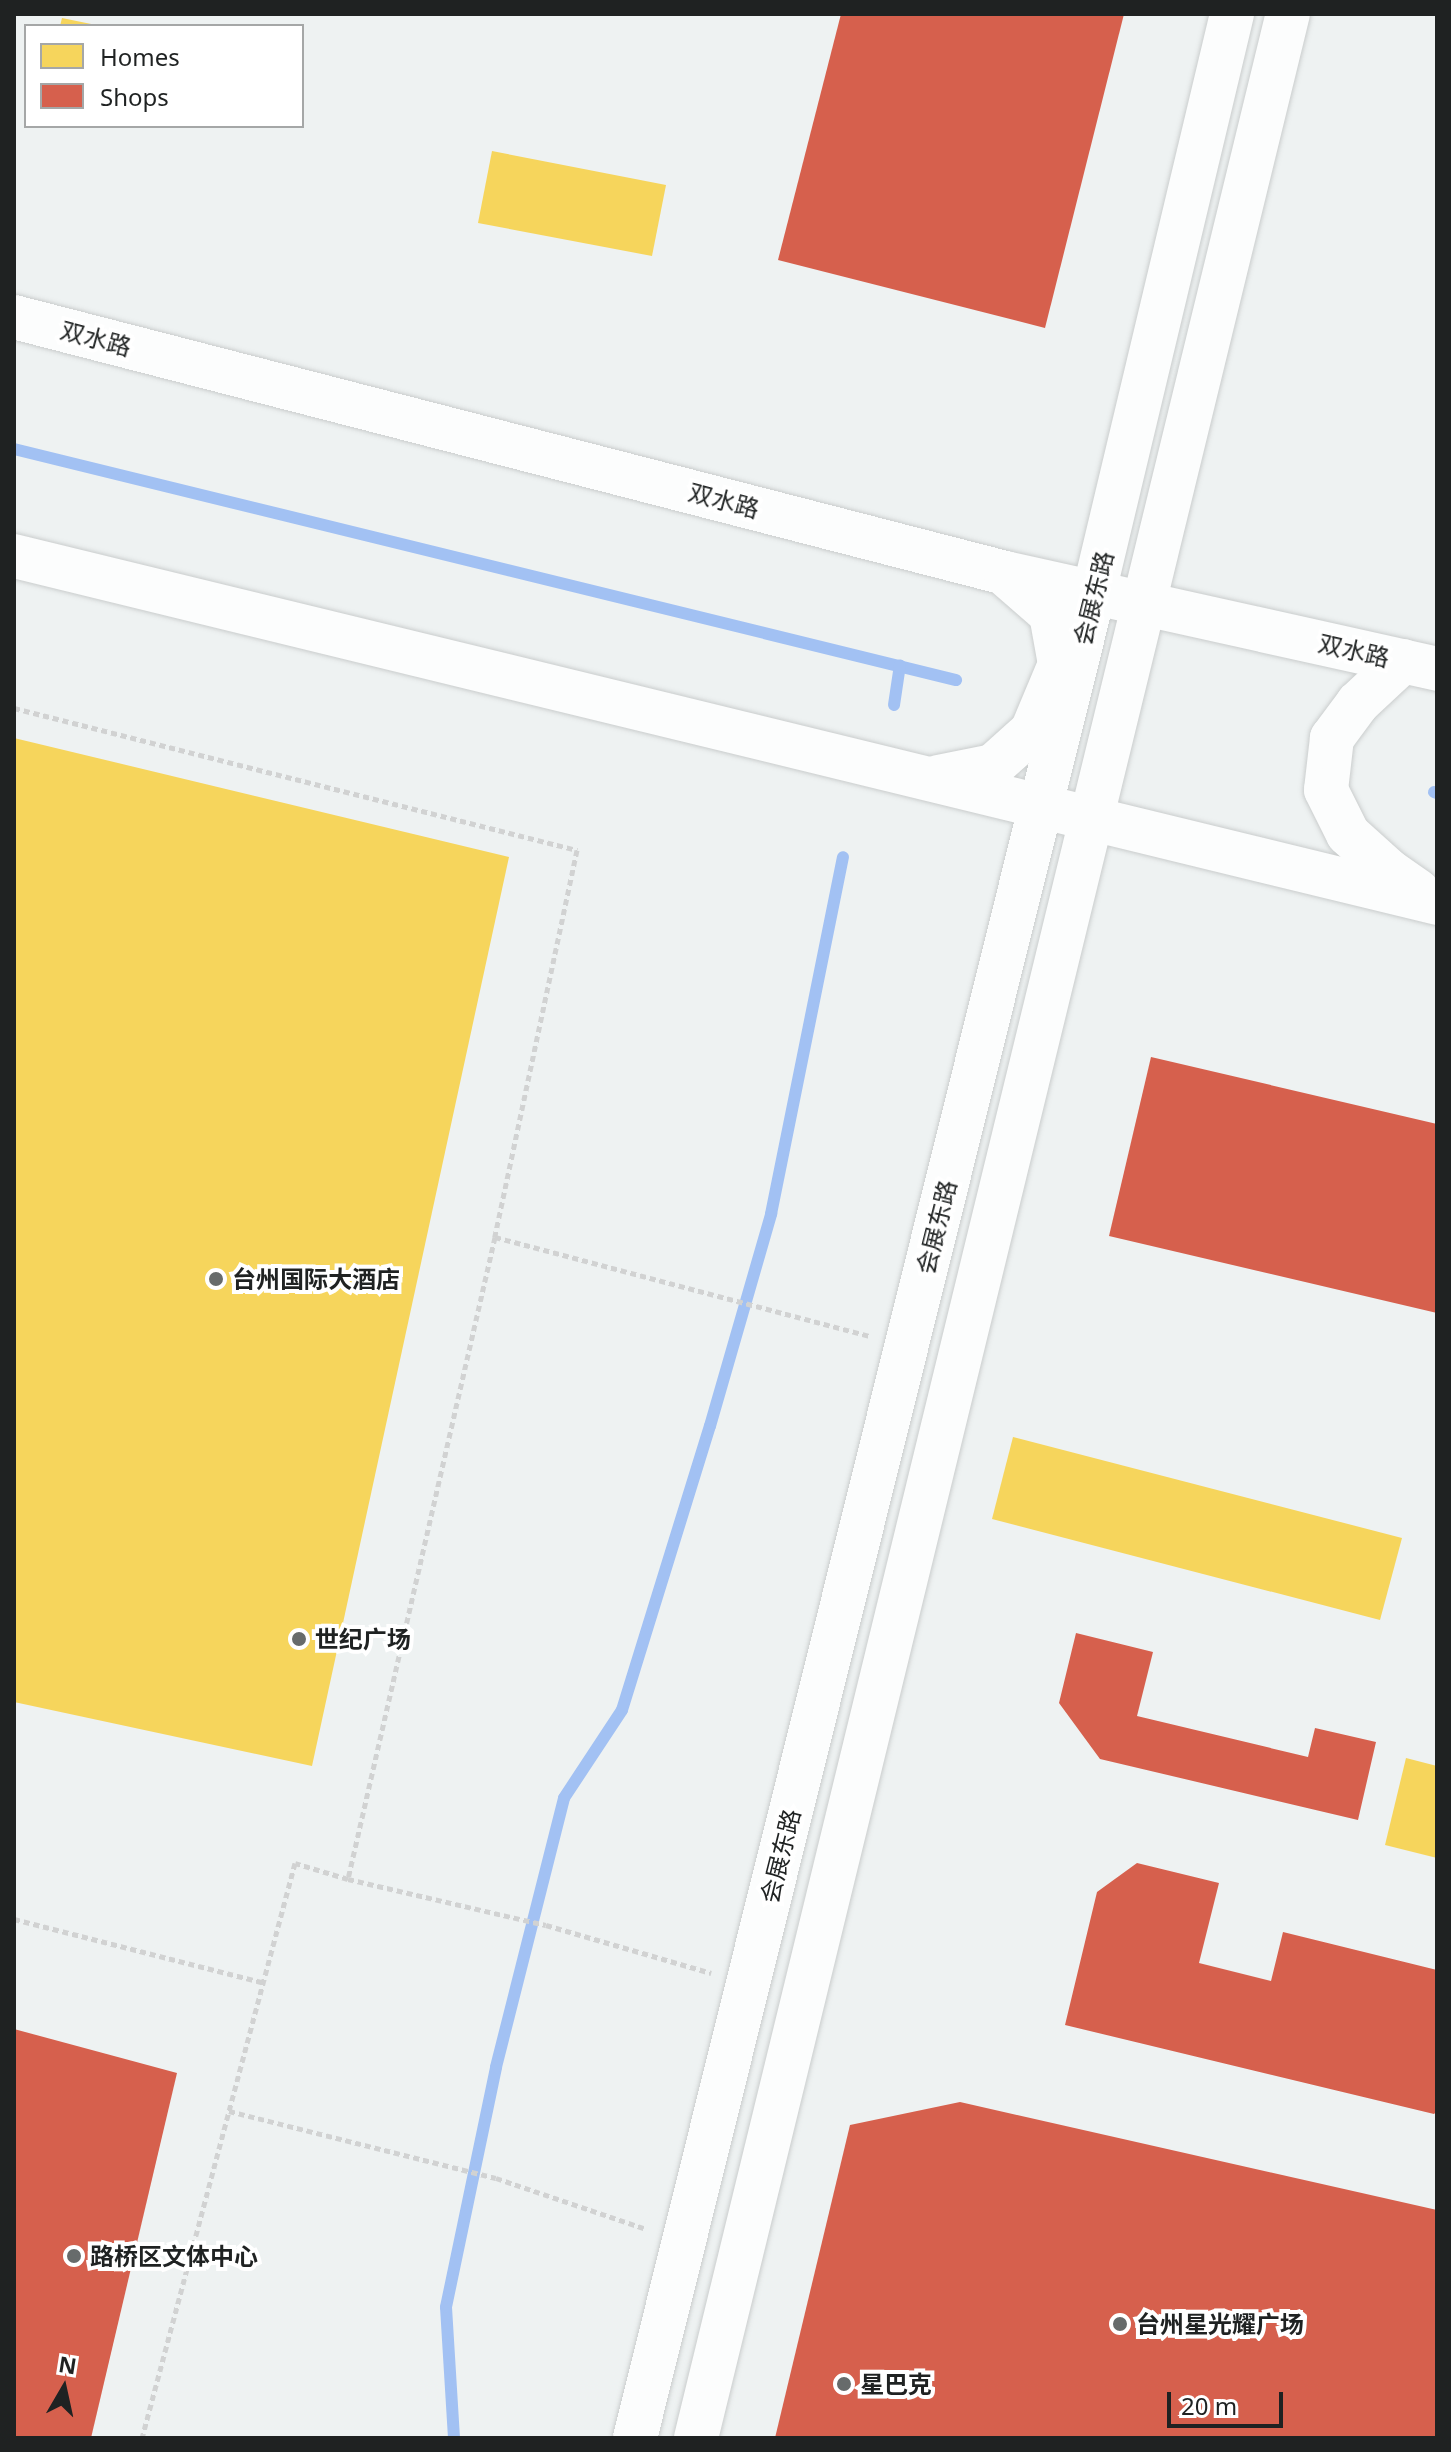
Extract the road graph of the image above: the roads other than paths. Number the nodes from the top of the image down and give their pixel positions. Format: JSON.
{"nodes":[{"id":1,"x":1232,"y":14,"type":"edge"},
{"id":2,"x":1288,"y":14,"type":"edge"},
{"id":3,"x":14,"y":317,"type":"edge"},
{"id":4,"x":14,"y":556,"type":"edge"},
{"id":5,"x":1005,"y":573,"type":"junction"},
{"id":6,"x":1094,"y":592,"type":"junction"},
{"id":7,"x":1144,"y":602,"type":"junction"},
{"id":8,"x":1420,"y":665,"type":"edge"},
{"id":9,"x":924,"y":779,"type":"junction"},
{"id":10,"x":1041,"y":808,"type":"junction"},
{"id":11,"x":1092,"y":817,"type":"junction"},
{"id":12,"x":1435,"y":902,"type":"edge"},
{"id":13,"x":635,"y":2438,"type":"edge"},
{"id":14,"x":696,"y":2438,"type":"edge"}],
"edges":[{"from":1,"to":6,"type":"main road","name":"会展东路"},
{"from":2,"to":7,"type":"main road","name":"会展东路"},
{"from":3,"to":5,"type":"main road","name":"双水路"},
{"from":4,"to":9,"type":"main road"},
{"from":5,"to":6,"type":"main road","name":"双水路"},
{"from":5,"to":9,"type":"main road"},
{"from":6,"to":7,"type":"main road","name":"双水路"},
{"from":6,"to":10,"type":"main road","name":"会展东路"},
{"from":7,"to":8,"type":"main road","name":"双水路"},
{"from":7,"to":11,"type":"main road","name":"会展东路"},
{"from":8,"to":12,"type":"main road"},
{"from":9,"to":10,"type":"main road"},
{"from":10,"to":11,"type":"main road"},
{"from":10,"to":13,"type":"main road","name":"会展东路"},
{"from":11,"to":12,"type":"main road"},
{"from":11,"to":14,"type":"main road","name":"会展东路"}]}
